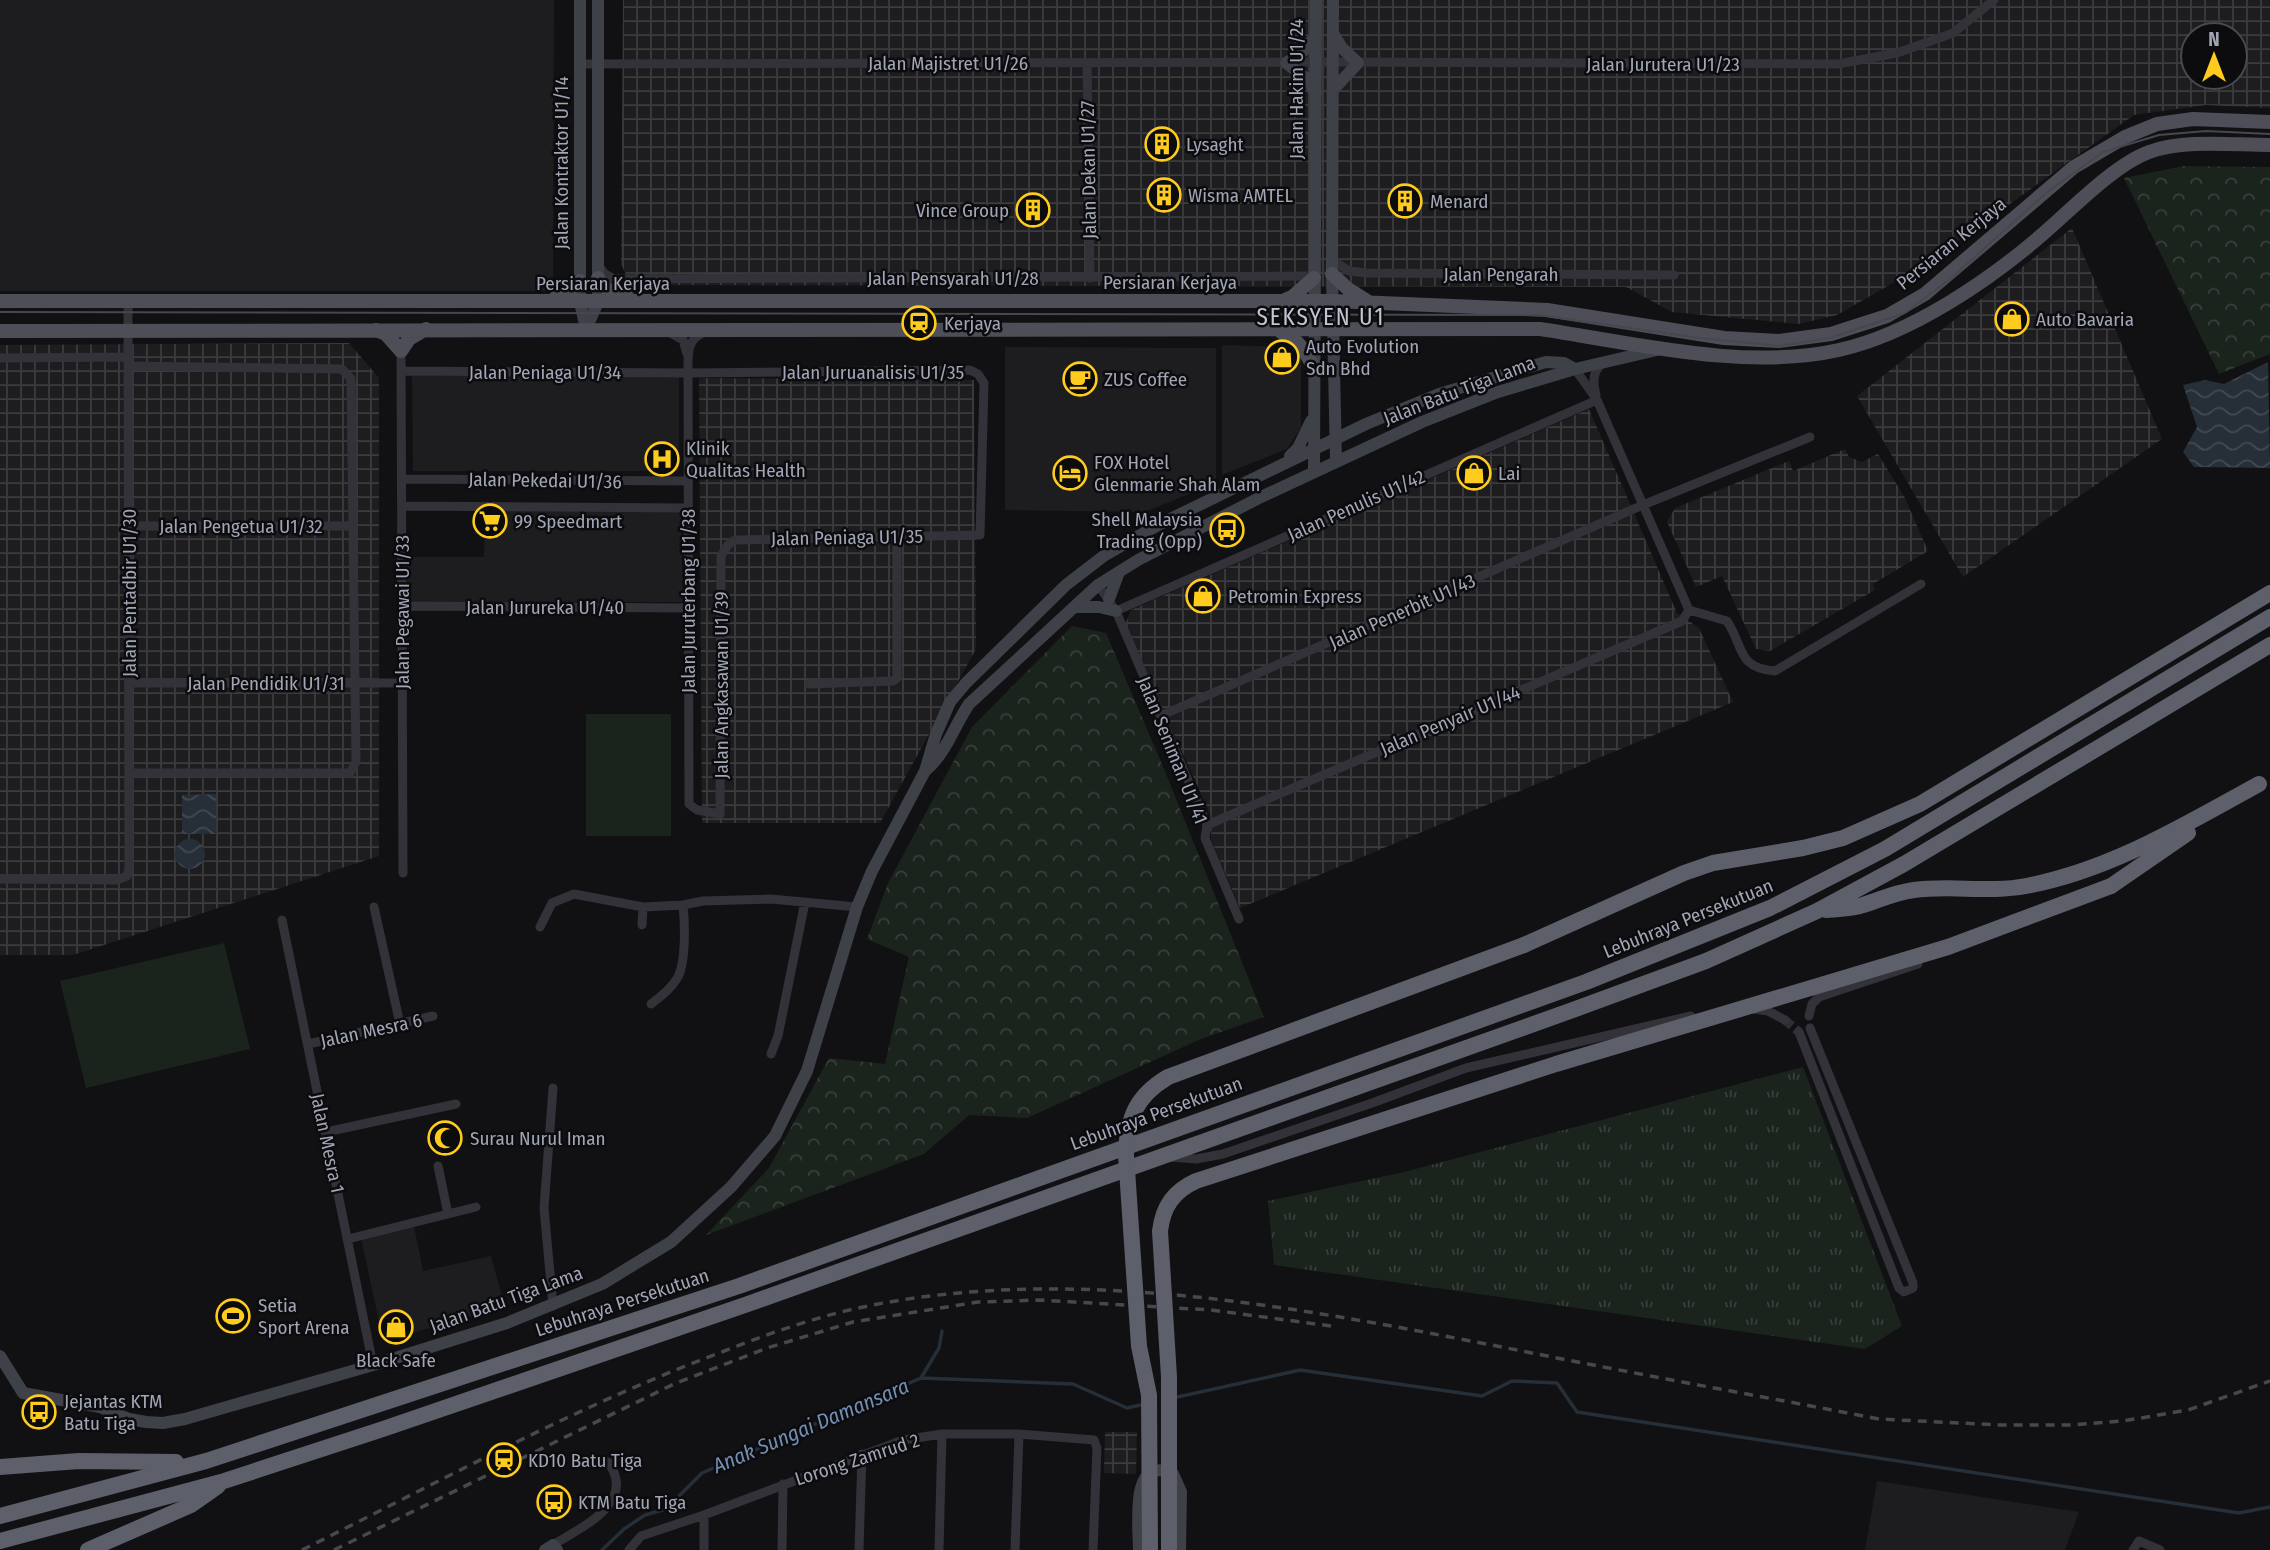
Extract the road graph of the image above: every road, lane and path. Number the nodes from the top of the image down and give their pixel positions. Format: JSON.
{"nodes":[{"id":1,"x":580,"y":0,"type":"edge"},
{"id":2,"x":598,"y":0,"type":"edge"},
{"id":3,"x":1316,"y":0,"type":"edge"},
{"id":4,"x":1333,"y":0,"type":"edge"},
{"id":5,"x":1994,"y":0,"type":"edge"},
{"id":6,"x":1333,"y":32,"type":"junction"},
{"id":7,"x":1316,"y":36,"type":"junction"},
{"id":8,"x":1316,"y":62,"type":"junction"},
{"id":9,"x":1333,"y":62,"type":"junction"},
{"id":10,"x":1087,"y":63,"type":"junction"},
{"id":11,"x":1286,"y":63,"type":"junction"},
{"id":12,"x":1359,"y":63,"type":"junction"},
{"id":13,"x":580,"y":64,"type":"junction"},
{"id":14,"x":598,"y":64,"type":"junction"},
{"id":15,"x":1333,"y":90,"type":"junction"},
{"id":16,"x":1316,"y":94,"type":"junction"},
{"id":17,"x":2270,"y":122,"type":"edge"},
{"id":18,"x":2270,"y":145,"type":"edge"},
{"id":19,"x":1332,"y":267,"type":"junction"},
{"id":20,"x":598,"y":272,"type":"junction"},
{"id":21,"x":1674,"y":275,"type":"dead end"},
{"id":22,"x":1314,"y":277,"type":"junction"},
{"id":23,"x":1090,"y":278,"type":"junction"},
{"id":24,"x":580,"y":281,"type":"junction"},
{"id":25,"x":128,"y":299,"type":"junction"},
{"id":26,"x":0,"y":301,"type":"edge"},
{"id":27,"x":1280,"y":301,"type":"junction"},
{"id":28,"x":1314,"y":301,"type":"junction"},
{"id":29,"x":1333,"y":301,"type":"junction"},
{"id":30,"x":498,"y":302,"type":"junction"},
{"id":31,"x":580,"y":302,"type":"junction"},
{"id":32,"x":598,"y":302,"type":"junction"},
{"id":33,"x":699,"y":302,"type":"junction"},
{"id":34,"x":1370,"y":303,"type":"junction"},
{"id":35,"x":375,"y":329,"type":"junction"},
{"id":36,"x":426,"y":329,"type":"junction"},
{"id":37,"x":586,"y":329,"type":"junction"},
{"id":38,"x":644,"y":329,"type":"junction"},
{"id":39,"x":747,"y":329,"type":"junction"},
{"id":40,"x":129,"y":330,"type":"junction"},
{"id":41,"x":1333,"y":330,"type":"junction"},
{"id":42,"x":0,"y":331,"type":"edge"},
{"id":43,"x":1277,"y":331,"type":"junction"},
{"id":44,"x":1314,"y":331,"type":"junction"},
{"id":45,"x":1664,"y":348,"type":"junction"},
{"id":46,"x":401,"y":351,"type":"junction"},
{"id":47,"x":688,"y":356,"type":"junction"},
{"id":48,"x":0,"y":358,"type":"edge"},
{"id":49,"x":129,"y":361,"type":"junction"},
{"id":50,"x":1606,"y":361,"type":"junction"},
{"id":51,"x":1314,"y":369,"type":"junction"},
{"id":52,"x":1575,"y":369,"type":"junction"},
{"id":53,"x":402,"y":371,"type":"junction"},
{"id":54,"x":688,"y":373,"type":"junction"},
{"id":55,"x":1597,"y":400,"type":"junction"},
{"id":56,"x":1335,"y":404,"type":"junction"},
{"id":57,"x":1313,"y":416,"type":"junction"},
{"id":58,"x":1366,"y":424,"type":"junction"},
{"id":59,"x":1810,"y":437,"type":"dead end"},
{"id":60,"x":1335,"y":438,"type":"junction"},
{"id":61,"x":1314,"y":449,"type":"junction"},
{"id":62,"x":1336,"y":461,"type":"junction"},
{"id":63,"x":1282,"y":463,"type":"junction"},
{"id":64,"x":1314,"y":472,"type":"junction"},
{"id":65,"x":402,"y":479,"type":"junction"},
{"id":66,"x":688,"y":481,"type":"junction"},
{"id":67,"x":1643,"y":505,"type":"junction"},
{"id":68,"x":402,"y":506,"type":"junction"},
{"id":69,"x":688,"y":508,"type":"junction"},
{"id":70,"x":129,"y":526,"type":"junction"},
{"id":71,"x":353,"y":526,"type":"junction"},
{"id":72,"x":981,"y":535,"type":"joint"},
{"id":73,"x":897,"y":536,"type":"junction"},
{"id":74,"x":1105,"y":555,"type":"junction"},
{"id":75,"x":721,"y":556,"type":"joint"},
{"id":76,"x":1119,"y":572,"type":"junction"},
{"id":77,"x":1921,"y":584,"type":"dead end"},
{"id":78,"x":1066,"y":585,"type":"junction"},
{"id":79,"x":1098,"y":585,"type":"junction"},
{"id":80,"x":2270,"y":593,"type":"edge"},
{"id":81,"x":1109,"y":598,"type":"junction"},
{"id":82,"x":402,"y":607,"type":"junction"},
{"id":83,"x":1074,"y":607,"type":"junction"},
{"id":84,"x":688,"y":608,"type":"junction"},
{"id":85,"x":1689,"y":610,"type":"junction"},
{"id":86,"x":1115,"y":611,"type":"junction"},
{"id":87,"x":2270,"y":617,"type":"edge"},
{"id":88,"x":2270,"y":645,"type":"edge"},
{"id":89,"x":355,"y":682,"type":"junction"},
{"id":90,"x":402,"y":682,"type":"junction"},
{"id":91,"x":129,"y":683,"type":"junction"},
{"id":92,"x":809,"y":684,"type":"dead end"},
{"id":93,"x":1160,"y":716,"type":"junction"},
{"id":94,"x":925,"y":771,"type":"junction"},
{"id":95,"x":129,"y":773,"type":"junction"},
{"id":96,"x":2265,"y":779,"type":"edge"},
{"id":97,"x":690,"y":804,"type":"joint"},
{"id":98,"x":1207,"y":825,"type":"junction"},
{"id":99,"x":2143,"y":864,"type":"junction"},
{"id":100,"x":403,"y":873,"type":"dead end"},
{"id":101,"x":0,"y":879,"type":"edge"},
{"id":102,"x":806,"y":902,"type":"junction"},
{"id":103,"x":683,"y":905,"type":"junction"},
{"id":104,"x":374,"y":907,"type":"dead end"},
{"id":105,"x":643,"y":907,"type":"junction"},
{"id":106,"x":857,"y":907,"type":"junction"},
{"id":107,"x":1817,"y":911,"type":"junction"},
{"id":108,"x":1239,"y":919,"type":"dead end"},
{"id":109,"x":282,"y":920,"type":"dead end"},
{"id":110,"x":642,"y":925,"type":"dead end"},
{"id":111,"x":540,"y":927,"type":"dead end"},
{"id":112,"x":650,"y":1004,"type":"dead end"},
{"id":113,"x":433,"y":1016,"type":"dead end"},
{"id":114,"x":1809,"y":1016,"type":"dead end"},
{"id":115,"x":1785,"y":1020,"type":"tunnel mouth"},
{"id":116,"x":400,"y":1024,"type":"junction"},
{"id":117,"x":1810,"y":1028,"type":"tunnel mouth"},
{"id":118,"x":1799,"y":1032,"type":"tunnel mouth"},
{"id":119,"x":308,"y":1044,"type":"junction"},
{"id":120,"x":771,"y":1054,"type":"dead end"},
{"id":121,"x":553,"y":1088,"type":"dead end"},
{"id":122,"x":456,"y":1104,"type":"dead end"},
{"id":123,"x":326,"y":1132,"type":"junction"},
{"id":124,"x":1164,"y":1156,"type":"junction"},
{"id":125,"x":438,"y":1166,"type":"dead end"},
{"id":126,"x":476,"y":1207,"type":"dead end"},
{"id":127,"x":448,"y":1214,"type":"junction"},
{"id":128,"x":348,"y":1239,"type":"junction"},
{"id":129,"x":553,"y":1306,"type":"junction"},
{"id":130,"x":0,"y":1356,"type":"edge"},
{"id":131,"x":373,"y":1365,"type":"junction"},
{"id":132,"x":942,"y":1434,"type":"junction"},
{"id":133,"x":1019,"y":1434,"type":"junction"},
{"id":134,"x":862,"y":1454,"type":"junction"},
{"id":135,"x":206,"y":1461,"type":"junction"},
{"id":136,"x":608,"y":1462,"type":"dead end"},
{"id":137,"x":0,"y":1467,"type":"edge"},
{"id":138,"x":221,"y":1482,"type":"junction"},
{"id":139,"x":783,"y":1484,"type":"junction"},
{"id":140,"x":704,"y":1515,"type":"junction"},
{"id":141,"x":0,"y":1516,"type":"edge"},
{"id":142,"x":0,"y":1541,"type":"edge"},
{"id":143,"x":631,"y":1547,"type":"edge"},
{"id":144,"x":552,"y":1548,"type":"edge"},
{"id":145,"x":88,"y":1550,"type":"edge"},
{"id":146,"x":704,"y":1550,"type":"edge"},
{"id":147,"x":782,"y":1550,"type":"edge"},
{"id":148,"x":859,"y":1550,"type":"edge"},
{"id":149,"x":940,"y":1550,"type":"edge"},
{"id":150,"x":1015,"y":1550,"type":"edge"},
{"id":151,"x":1093,"y":1550,"type":"edge"},
{"id":152,"x":1139,"y":1550,"type":"edge"},
{"id":153,"x":1150,"y":1550,"type":"edge"},
{"id":154,"x":1169,"y":1550,"type":"edge"},
{"id":155,"x":1180,"y":1550,"type":"edge"},
{"id":156,"x":2133,"y":1550,"type":"edge"},
{"id":157,"x":2160,"y":1550,"type":"edge"}],
"edges":[{"from":1,"to":13,"type":"street","name":"Jalan Kontraktor U1/14"},
{"from":2,"to":14,"type":"street","name":"Jalan Kontraktor U1/14"},
{"from":3,"to":7,"type":"street","name":"Jalan Hakim U1/24"},
{"from":4,"to":6,"type":"street","name":"Jalan Hakim U1/24"},
{"from":5,"to":12,"type":"street","name":"Jalan Jurutera U1/23"},
{"from":6,"to":9,"type":"street","name":"Jalan Hakim U1/24"},
{"from":6,"to":12,"type":"street"},
{"from":7,"to":8,"type":"street","name":"Jalan Hakim U1/24"},
{"from":7,"to":11,"type":"street"},
{"from":8,"to":9,"type":"street","name":"Jalan Jurutera U1/23"},
{"from":8,"to":11,"type":"street","name":"Jalan Majistret U1/26"},
{"from":8,"to":16,"type":"street","name":"Jalan Hakim U1/24"},
{"from":9,"to":12,"type":"street","name":"Jalan Jurutera U1/23"},
{"from":9,"to":15,"type":"street","name":"Jalan Hakim U1/24"},
{"from":10,"to":11,"type":"street","name":"Jalan Majistret U1/26"},
{"from":10,"to":14,"type":"street","name":"Jalan Majistret U1/26"},
{"from":10,"to":23,"type":"street","name":"Jalan Dekan U1/27"},
{"from":11,"to":16,"type":"street"},
{"from":12,"to":15,"type":"street"},
{"from":13,"to":14,"type":"street","name":"Jalan Majistret U1/26"},
{"from":13,"to":24,"type":"street","name":"Jalan Kontraktor U1/14"},
{"from":14,"to":20,"type":"street","name":"Jalan Kontraktor U1/14"},
{"from":15,"to":19,"type":"street","name":"Jalan Hakim U1/24"},
{"from":16,"to":22,"type":"street","name":"Jalan Hakim U1/24"},
{"from":17,"to":34,"type":"main road","name":"Persiaran Kerjaya"},
{"from":18,"to":45,"type":"main road","name":"Persiaran Kerjaya"},
{"from":19,"to":21,"type":"street","name":"Jalan Pengarah"},
{"from":19,"to":29,"type":"street","name":"Jalan Hakim U1/24"},
{"from":19,"to":34,"type":"main road"},
{"from":20,"to":23,"type":"street","name":"Jalan Pensyarah U1/28"},
{"from":20,"to":32,"type":"street","name":"Jalan Kontraktor U1/14"},
{"from":20,"to":33,"type":"main road"},
{"from":22,"to":23,"type":"street","name":"Jalan Pensyarah U1/28"},
{"from":22,"to":27,"type":"main road"},
{"from":22,"to":28,"type":"street","name":"Jalan Hakim U1/24"},
{"from":24,"to":30,"type":"main road"},
{"from":24,"to":31,"type":"street","name":"Jalan Kontraktor U1/14"},
{"from":25,"to":26,"type":"main road","name":"Persiaran Kerjaya"},
{"from":25,"to":30,"type":"main road","name":"Persiaran Kerjaya"},
{"from":25,"to":40,"type":"street","name":"Jalan Pentadbir U1/30"},
{"from":27,"to":28,"type":"main road","name":"Persiaran Kerjaya"},
{"from":27,"to":33,"type":"main road","name":"Persiaran Kerjaya"},
{"from":28,"to":29,"type":"main road","name":"Persiaran Kerjaya"},
{"from":28,"to":44,"type":"street","name":"Jalan Hakim U1/24"},
{"from":29,"to":34,"type":"main road","name":"Persiaran Kerjaya"},
{"from":29,"to":41,"type":"street","name":"Jalan Hakim U1/24"},
{"from":30,"to":31,"type":"main road","name":"Persiaran Kerjaya"},
{"from":31,"to":32,"type":"main road","name":"Persiaran Kerjaya"},
{"from":31,"to":37,"type":"street","name":"Jalan Kontraktor U1/14"},
{"from":32,"to":33,"type":"main road","name":"Persiaran Kerjaya"},
{"from":32,"to":37,"type":"street","name":"Jalan Kontraktor U1/14"},
{"from":35,"to":36,"type":"main road","name":"Persiaran Kerjaya"},
{"from":35,"to":40,"type":"main road","name":"Persiaran Kerjaya"},
{"from":35,"to":46,"type":"main road"},
{"from":36,"to":37,"type":"main road","name":"Persiaran Kerjaya"},
{"from":36,"to":46,"type":"main road"},
{"from":37,"to":38,"type":"main road","name":"Persiaran Kerjaya"},
{"from":38,"to":39,"type":"main road","name":"Persiaran Kerjaya"},
{"from":38,"to":47,"type":"street"},
{"from":39,"to":43,"type":"main road","name":"Persiaran Kerjaya"},
{"from":39,"to":47,"type":"street"},
{"from":40,"to":42,"type":"main road","name":"Persiaran Kerjaya"},
{"from":40,"to":49,"type":"street","name":"Jalan Pentadbir U1/30"},
{"from":41,"to":44,"type":"main road","name":"Persiaran Kerjaya"},
{"from":41,"to":45,"type":"main road","name":"Persiaran Kerjaya"},
{"from":41,"to":56,"type":"street","name":"Jalan Hakim U1/24"},
{"from":43,"to":44,"type":"main road","name":"Persiaran Kerjaya"},
{"from":43,"to":51,"type":"main road"},
{"from":44,"to":51,"type":"street","name":"Jalan Hakim U1/24"},
{"from":45,"to":50,"type":"street"},
{"from":46,"to":53,"type":"street","name":"Jalan Pegawai U1/33"},
{"from":47,"to":54,"type":"street","name":"Jalan Juruterbang U1/38"},
{"from":48,"to":49,"type":"street"},
{"from":49,"to":70,"type":"street","name":"Jalan Pentadbir U1/30"},
{"from":49,"to":71,"type":"street"},
{"from":50,"to":52,"type":"street"},
{"from":50,"to":55,"type":"street"},
{"from":51,"to":57,"type":"street","name":"Jalan Hakim U1/24"},
{"from":52,"to":55,"type":"street"},
{"from":52,"to":58,"type":"street","name":"Jalan Batu Tiga Lama"},
{"from":52,"to":62,"type":"street","name":"Jalan Batu Tiga Lama"},
{"from":53,"to":54,"type":"street","name":"Jalan Peniaga U1/34"},
{"from":53,"to":65,"type":"street","name":"Jalan Pegawai U1/33"},
{"from":54,"to":66,"type":"street","name":"Jalan Juruterbang U1/38"},
{"from":54,"to":72,"type":"street","name":"Jalan Juruanalisis U1/35"},
{"from":55,"to":67,"type":"street"},
{"from":55,"to":86,"type":"street","name":"Jalan Penulis U1/42"},
{"from":56,"to":58,"type":"street"},
{"from":56,"to":60,"type":"street","name":"Jalan Hakim U1/24"},
{"from":57,"to":61,"type":"street","name":"Jalan Hakim U1/24"},
{"from":57,"to":63,"type":"street"},
{"from":58,"to":60,"type":"street","name":"Jalan Batu Tiga Lama"},
{"from":59,"to":67,"type":"street","name":"Jalan Penerbit U1/43"},
{"from":60,"to":61,"type":"street","name":"Jalan Batu Tiga Lama"},
{"from":60,"to":62,"type":"street","name":"Jalan Hakim U1/24"},
{"from":61,"to":63,"type":"street","name":"Jalan Batu Tiga Lama"},
{"from":61,"to":64,"type":"street","name":"Jalan Hakim U1/24"},
{"from":62,"to":64,"type":"street","name":"Jalan Batu Tiga Lama"},
{"from":63,"to":74,"type":"street","name":"Jalan Batu Tiga Lama"},
{"from":64,"to":76,"type":"street","name":"Jalan Batu Tiga Lama"},
{"from":65,"to":66,"type":"street","name":"Jalan Pekedai U1/36"},
{"from":65,"to":68,"type":"street","name":"Jalan Pegawai U1/33"},
{"from":66,"to":69,"type":"street","name":"Jalan Juruterbang U1/38"},
{"from":67,"to":85,"type":"street"},
{"from":67,"to":93,"type":"street","name":"Jalan Penerbit U1/43"},
{"from":68,"to":69,"type":"street"},
{"from":68,"to":82,"type":"street","name":"Jalan Pegawai U1/33"},
{"from":69,"to":84,"type":"street","name":"Jalan Juruterbang U1/38"},
{"from":70,"to":71,"type":"street","name":"Jalan Pengetua U1/32"},
{"from":70,"to":91,"type":"street","name":"Jalan Pentadbir U1/30"},
{"from":71,"to":89,"type":"street"},
{"from":72,"to":73,"type":"street","name":"Jalan Peniaga U1/35"},
{"from":73,"to":75,"type":"street","name":"Jalan Peniaga U1/35"},
{"from":73,"to":92,"type":"street"},
{"from":74,"to":78,"type":"street","name":"Jalan Batu Tiga Lama"},
{"from":74,"to":79,"type":"street"},
{"from":75,"to":97,"type":"street","name":"Jalan Angkasawan U1/39"},
{"from":76,"to":79,"type":"street","name":"Jalan Batu Tiga Lama"},
{"from":76,"to":81,"type":"street"},
{"from":77,"to":85,"type":"street"},
{"from":78,"to":79,"type":"street"},
{"from":78,"to":94,"type":"street","name":"Jalan Batu Tiga Lama"},
{"from":79,"to":81,"type":"street","name":"Jalan Seniman U1/41"},
{"from":79,"to":83,"type":"street","name":"Jalan Batu Tiga Lama"},
{"from":80,"to":153,"type":"highway","bridge":true},
{"from":81,"to":86,"type":"street","name":"Jalan Seniman U1/41"},
{"from":82,"to":84,"type":"street","name":"Jalan Jurureka U1/40"},
{"from":82,"to":90,"type":"street","name":"Jalan Pegawai U1/33"},
{"from":83,"to":86,"type":"street"},
{"from":83,"to":94,"type":"street","name":"Jalan Batu Tiga Lama"},
{"from":84,"to":97,"type":"street","name":"Jalan Juruterbang U1/38"},
{"from":85,"to":98,"type":"street","name":"Jalan Penyair U1/44"},
{"from":86,"to":93,"type":"street","name":"Jalan Seniman U1/41"},
{"from":87,"to":135,"type":"highway","name":"Lebuhraya Persekutuan"},
{"from":88,"to":107,"type":"highway"},
{"from":89,"to":90,"type":"street","name":"Jalan Pendidik U1/31"},
{"from":89,"to":91,"type":"street","name":"Jalan Pendidik U1/31"},
{"from":89,"to":95,"type":"street"},
{"from":90,"to":100,"type":"street","name":"Jalan Pegawai U1/33"},
{"from":91,"to":95,"type":"street","name":"Jalan Pentadbir U1/30"},
{"from":93,"to":98,"type":"street","name":"Jalan Seniman U1/41"},
{"from":94,"to":106,"type":"street","name":"Jalan Batu Tiga Lama"},
{"from":95,"to":101,"type":"street","name":"Jalan Pentadbir U1/30"},
{"from":96,"to":99,"type":"highway"},
{"from":96,"to":107,"type":"highway"},
{"from":98,"to":108,"type":"street","name":"Jalan Seniman U1/41"},
{"from":99,"to":114,"type":"street"},
{"from":99,"to":154,"type":"highway","bridge":true},
{"from":102,"to":103,"type":"street"},
{"from":102,"to":106,"type":"street"},
{"from":102,"to":120,"type":"street"},
{"from":103,"to":105,"type":"street"},
{"from":103,"to":112,"type":"street"},
{"from":104,"to":116,"type":"street"},
{"from":105,"to":110,"type":"street"},
{"from":105,"to":111,"type":"street"},
{"from":106,"to":129,"type":"street","name":"Jalan Batu Tiga Lama"},
{"from":107,"to":124,"type":"highway"},
{"from":109,"to":119,"type":"street","name":"Jalan Mesra 1"},
{"from":113,"to":116,"type":"street","name":"Jalan Mesra 6"},
{"from":115,"to":124,"type":"street"},
{"from":116,"to":119,"type":"street","name":"Jalan Mesra 6"},
{"from":117,"to":118,"type":"street"},
{"from":119,"to":123,"type":"street","name":"Jalan Mesra 1"},
{"from":121,"to":129,"type":"street"},
{"from":122,"to":123,"type":"street"},
{"from":123,"to":128,"type":"street","name":"Jalan Mesra 1"},
{"from":124,"to":138,"type":"highway"},
{"from":125,"to":127,"type":"street"},
{"from":126,"to":127,"type":"street"},
{"from":127,"to":128,"type":"street"},
{"from":128,"to":131,"type":"street","name":"Jalan Mesra 1"},
{"from":129,"to":131,"type":"street","name":"Jalan Batu Tiga Lama"},
{"from":130,"to":131,"type":"street","name":"Jalan Batu Tiga Lama"},
{"from":132,"to":133,"type":"street","name":"Lorong Zamrud 2"},
{"from":132,"to":134,"type":"street","name":"Lorong Zamrud 2"},
{"from":132,"to":149,"type":"street"},
{"from":133,"to":150,"type":"street"},
{"from":133,"to":151,"type":"street","name":"Lorong Zamrud 2"},
{"from":134,"to":139,"type":"street","name":"Lorong Zamrud 2"},
{"from":134,"to":148,"type":"street"},
{"from":135,"to":137,"type":"highway"},
{"from":135,"to":141,"type":"highway","name":"Lebuhraya Persekutuan"},
{"from":136,"to":144,"type":"street"},
{"from":138,"to":142,"type":"highway"},
{"from":138,"to":145,"type":"highway"},
{"from":139,"to":140,"type":"street","name":"Lorong Zamrud 2"},
{"from":139,"to":147,"type":"street"},
{"from":140,"to":143,"type":"street","name":"Lorong Zamrud 2"},
{"from":140,"to":146,"type":"street"},
{"from":152,"to":155,"type":"street"},
{"from":156,"to":157,"type":"street"}]}
